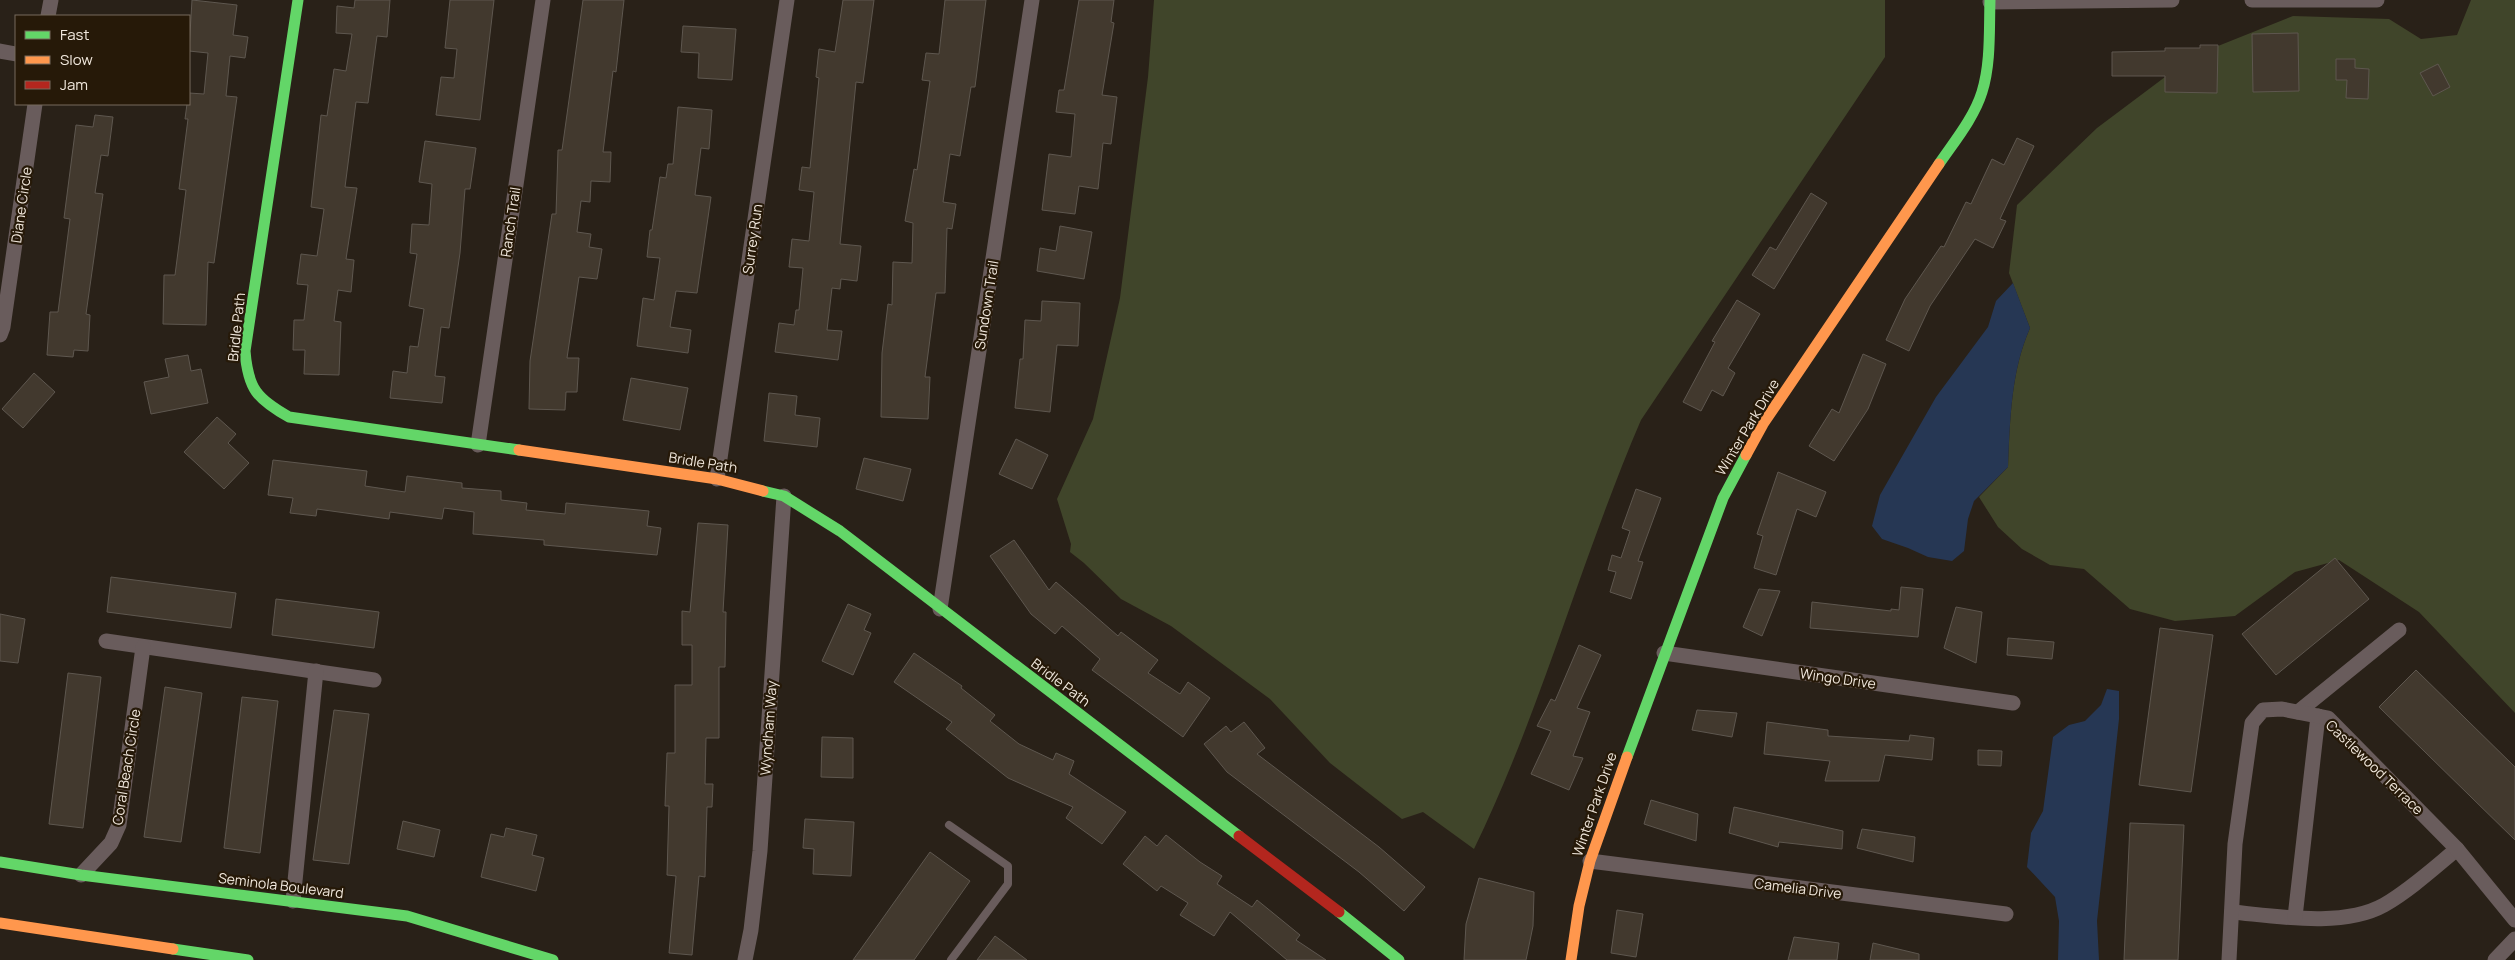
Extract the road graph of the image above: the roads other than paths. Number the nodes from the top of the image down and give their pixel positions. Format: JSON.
{"nodes":[{"id":1,"x":51,"y":0,"type":"edge"},
{"id":2,"x":298,"y":0,"type":"edge"},
{"id":3,"x":543,"y":0,"type":"edge"},
{"id":4,"x":787,"y":0,"type":"edge"},
{"id":5,"x":1032,"y":0,"type":"edge"},
{"id":6,"x":2172,"y":0,"type":"edge"},
{"id":7,"x":2252,"y":0,"type":"edge"},
{"id":8,"x":2377,"y":0,"type":"edge"},
{"id":9,"x":1990,"y":1,"type":"edge"},
{"id":10,"x":48,"y":15,"type":"edge"},
{"id":11,"x":0,"y":51,"type":"edge"},
{"id":12,"x":15,"y":54,"type":"edge"},
{"id":13,"x":35,"y":105,"type":"edge"},
{"id":14,"x":0,"y":335,"type":"edge"},
{"id":15,"x":478,"y":445,"type":"junction"},
{"id":16,"x":717,"y":479,"type":"junction"},
{"id":17,"x":784,"y":496,"type":"junction"},
{"id":18,"x":940,"y":609,"type":"junction"},
{"id":19,"x":2400,"y":630,"type":"dead end"},
{"id":20,"x":106,"y":641,"type":"dead end"},
{"id":21,"x":143,"y":647,"type":"junction"},
{"id":22,"x":1664,"y":653,"type":"junction"},
{"id":23,"x":316,"y":671,"type":"junction"},
{"id":24,"x":374,"y":680,"type":"dead end"},
{"id":25,"x":2013,"y":703,"type":"dead end"},
{"id":26,"x":2298,"y":712,"type":"junction"},
{"id":27,"x":2318,"y":716,"type":"junction"},
{"id":28,"x":949,"y":825,"type":"dead end"},
{"id":29,"x":2457,"y":849,"type":"junction"},
{"id":30,"x":1590,"y":861,"type":"junction"},
{"id":31,"x":0,"y":862,"type":"edge"},
{"id":32,"x":81,"y":875,"type":"junction"},
{"id":33,"x":293,"y":901,"type":"junction"},
{"id":34,"x":2232,"y":912,"type":"junction"},
{"id":35,"x":2006,"y":914,"type":"dead end"},
{"id":36,"x":2295,"y":917,"type":"junction"},
{"id":37,"x":2515,"y":920,"type":"edge"},
{"id":38,"x":0,"y":923,"type":"edge"},
{"id":39,"x":2515,"y":938,"type":"edge"},
{"id":40,"x":248,"y":960,"type":"edge"},
{"id":41,"x":553,"y":960,"type":"edge"},
{"id":42,"x":745,"y":960,"type":"edge"},
{"id":43,"x":951,"y":960,"type":"edge"},
{"id":44,"x":1399,"y":960,"type":"edge"},
{"id":45,"x":1570,"y":960,"type":"edge"},
{"id":46,"x":2229,"y":960,"type":"edge"},
{"id":47,"x":2495,"y":960,"type":"edge"}],
"edges":[{"from":1,"to":10,"type":"street"},
{"from":2,"to":15,"type":"street","name":"Bridle Path"},
{"from":3,"to":15,"type":"street","name":"Ranch Trail"},
{"from":4,"to":16,"type":"street","name":"Surrey Run"},
{"from":5,"to":18,"type":"street","name":"Sundown Trail"},
{"from":6,"to":9,"type":"street"},
{"from":7,"to":8,"type":"street"},
{"from":9,"to":22,"type":"street","name":"Winter Park Drive"},
{"from":11,"to":12,"type":"street"},
{"from":13,"to":14,"type":"street","name":"Diane Circle"},
{"from":15,"to":16,"type":"street","name":"Bridle Path"},
{"from":16,"to":17,"type":"street","name":"Bridle Path"},
{"from":17,"to":18,"type":"street","name":"Bridle Path"},
{"from":17,"to":42,"type":"street","name":"Wyndham Way"},
{"from":18,"to":44,"type":"street","name":"Bridle Path"},
{"from":19,"to":26,"type":"street"},
{"from":20,"to":21,"type":"street"},
{"from":21,"to":23,"type":"street"},
{"from":21,"to":32,"type":"street","name":"Coral Beach Circle"},
{"from":22,"to":25,"type":"street","name":"Wingo Drive"},
{"from":22,"to":30,"type":"street","name":"Winter Park Drive"},
{"from":23,"to":24,"type":"street"},
{"from":23,"to":33,"type":"street"},
{"from":26,"to":27,"type":"street","name":"Castlewood Terrace"},
{"from":26,"to":34,"type":"street","name":"Castlewood Terrace"},
{"from":27,"to":29,"type":"street","name":"Castlewood Terrace"},
{"from":27,"to":36,"type":"street"},
{"from":28,"to":43,"type":"lane"},
{"from":29,"to":36,"type":"street"},
{"from":29,"to":37,"type":"street","name":"Castlewood Terrace"},
{"from":30,"to":35,"type":"street","name":"Camelia Drive"},
{"from":30,"to":45,"type":"street","name":"Winter Park Drive"},
{"from":31,"to":32,"type":"street","name":"Seminola Boulevard"},
{"from":32,"to":33,"type":"street","name":"Seminola Boulevard"},
{"from":33,"to":41,"type":"street","name":"Seminola Boulevard"},
{"from":34,"to":36,"type":"street"},
{"from":34,"to":46,"type":"street","name":"Castlewood Terrace"},
{"from":38,"to":40,"type":"street"},
{"from":39,"to":47,"type":"street"}]}
